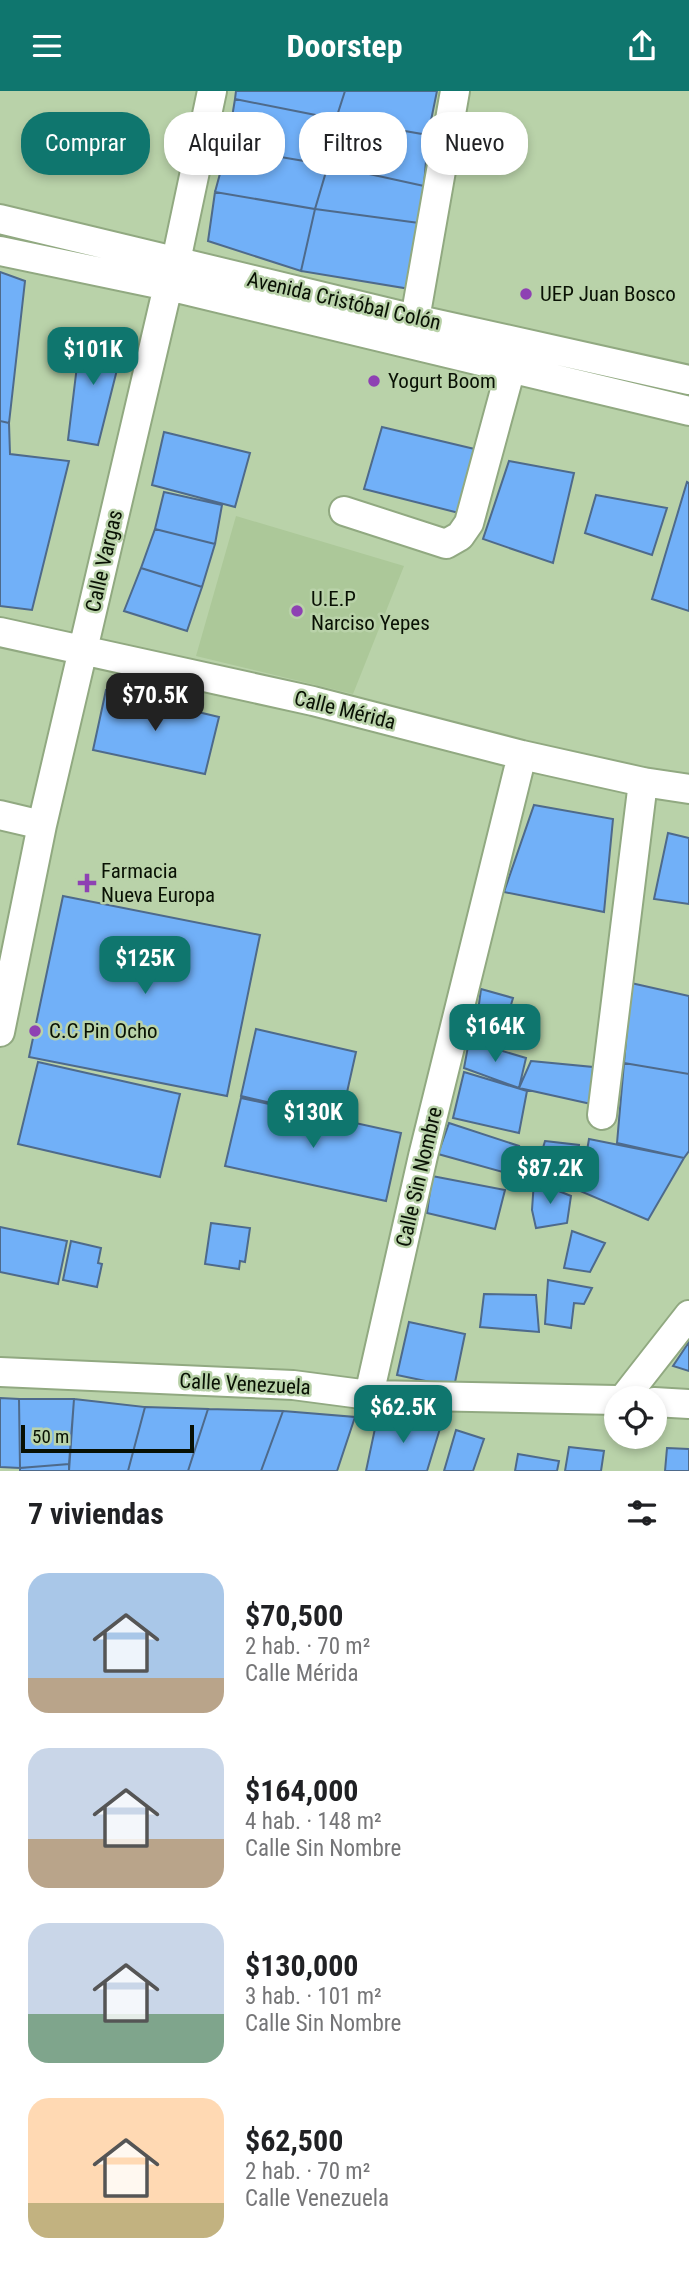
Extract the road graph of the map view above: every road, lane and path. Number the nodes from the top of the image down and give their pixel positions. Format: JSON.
{"nodes":[{"id":1,"x":212,"y":91,"type":"edge"},
{"id":2,"x":456,"y":91,"type":"edge"},
{"id":3,"x":0,"y":219,"type":"edge"},
{"id":4,"x":0,"y":251,"type":"edge"},
{"id":5,"x":172,"y":273,"type":"junction"},
{"id":6,"x":415,"y":319,"type":"junction"},
{"id":7,"x":511,"y":368,"type":"junction"},
{"id":8,"x":689,"y":380,"type":"edge"},
{"id":9,"x":689,"y":411,"type":"edge"},
{"id":10,"x":344,"y":511,"type":"dead end"},
{"id":11,"x":0,"y":632,"type":"edge"},
{"id":12,"x":83,"y":650,"type":"junction"},
{"id":13,"x":522,"y":755,"type":"junction"},
{"id":14,"x":643,"y":782,"type":"junction"},
{"id":15,"x":689,"y":789,"type":"edge"},
{"id":16,"x":0,"y":815,"type":"edge"},
{"id":17,"x":42,"y":825,"type":"junction"},
{"id":18,"x":3,"y":1003,"type":"edge"},
{"id":19,"x":0,"y":1032,"type":"edge"},
{"id":20,"x":602,"y":1115,"type":"dead end"},
{"id":21,"x":689,"y":1315,"type":"edge"},
{"id":22,"x":0,"y":1373,"type":"edge"},
{"id":23,"x":633,"y":1386,"type":"edge"},
{"id":24,"x":369,"y":1395,"type":"junction"},
{"id":25,"x":604,"y":1400,"type":"edge"},
{"id":26,"x":667,"y":1403,"type":"edge"},
{"id":27,"x":689,"y":1405,"type":"edge"}],
"edges":[{"from":1,"to":5,"type":"street","name":"Calle Vargas"},
{"from":2,"to":6,"type":"street"},
{"from":3,"to":5,"type":"street","name":"Avenida Cristóbal Colón"},
{"from":4,"to":5,"type":"street","name":"Avenida Cristóbal Colón"},
{"from":5,"to":6,"type":"street","name":"Avenida Cristóbal Colón"},
{"from":5,"to":7,"type":"street","name":"Avenida Cristóbal Colón"},
{"from":5,"to":12,"type":"street","name":"Calle Vargas"},
{"from":6,"to":8,"type":"street","name":"Avenida Cristóbal Colón"},
{"from":7,"to":9,"type":"street","name":"Avenida Cristóbal Colón"},
{"from":7,"to":10,"type":"street"},
{"from":11,"to":12,"type":"street","name":"Calle Mérida"},
{"from":12,"to":13,"type":"street","name":"Calle Mérida"},
{"from":12,"to":17,"type":"street","name":"Calle Vargas"},
{"from":13,"to":14,"type":"street","name":"Calle Mérida"},
{"from":13,"to":24,"type":"street","name":"Calle Sin Nombre"},
{"from":14,"to":15,"type":"street","name":"Calle Mérida"},
{"from":14,"to":20,"type":"street"},
{"from":16,"to":17,"type":"street"},
{"from":17,"to":18,"type":"street","name":"Calle Vargas"},
{"from":18,"to":19,"type":"street","name":"Calle Vargas"},
{"from":21,"to":23,"type":"street"},
{"from":22,"to":24,"type":"street","name":"Calle Venezuela"},
{"from":24,"to":25,"type":"street","name":"Calle Venezuela"},
{"from":26,"to":27,"type":"street"}]}
